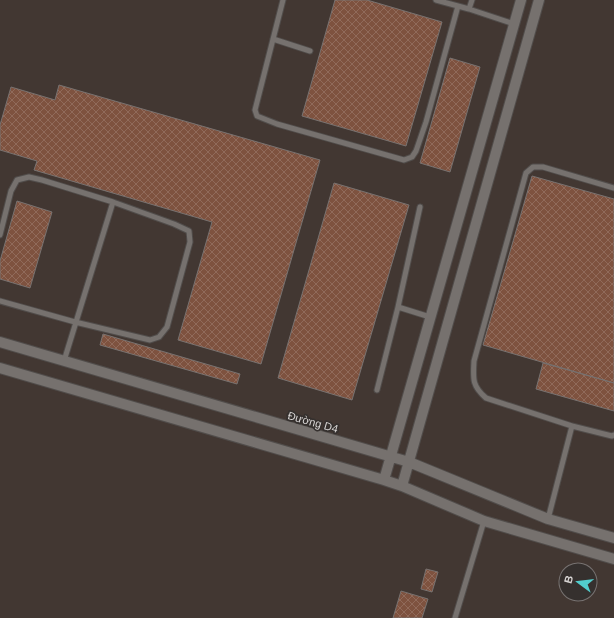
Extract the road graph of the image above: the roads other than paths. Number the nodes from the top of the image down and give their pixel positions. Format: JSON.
{"nodes":[{"id":1,"x":283,"y":0,"type":"edge"},
{"id":2,"x":436,"y":0,"type":"edge"},
{"id":3,"x":472,"y":0,"type":"edge"},
{"id":4,"x":521,"y":0,"type":"edge"},
{"id":5,"x":539,"y":0,"type":"edge"},
{"id":6,"x":458,"y":6,"type":"junction"},
{"id":7,"x":469,"y":10,"type":"junction"},
{"id":8,"x":514,"y":24,"type":"junction"},
{"id":9,"x":272,"y":40,"type":"junction"},
{"id":10,"x":310,"y":51,"type":"dead end"},
{"id":11,"x":614,"y":188,"type":"edge"},
{"id":12,"x":113,"y":202,"type":"junction"},
{"id":13,"x":420,"y":207,"type":"dead end"},
{"id":14,"x":0,"y":235,"type":"edge"},
{"id":15,"x":0,"y":301,"type":"edge"},
{"id":16,"x":398,"y":307,"type":"junction"},
{"id":17,"x":430,"y":317,"type":"junction"},
{"id":18,"x":75,"y":322,"type":"junction"},
{"id":19,"x":0,"y":342,"type":"edge"},
{"id":20,"x":64,"y":361,"type":"junction"},
{"id":21,"x":0,"y":368,"type":"edge"},
{"id":22,"x":377,"y":390,"type":"dead end"},
{"id":23,"x":572,"y":426,"type":"junction"},
{"id":24,"x":614,"y":435,"type":"edge"},
{"id":25,"x":390,"y":457,"type":"junction"},
{"id":26,"x":409,"y":462,"type":"junction"},
{"id":27,"x":384,"y":480,"type":"junction"},
{"id":28,"x":402,"y":486,"type":"junction"},
{"id":29,"x":548,"y":519,"type":"junction"},
{"id":30,"x":484,"y":521,"type":"junction"},
{"id":31,"x":614,"y":538,"type":"edge"},
{"id":32,"x":614,"y":559,"type":"edge"},
{"id":33,"x":455,"y":618,"type":"edge"}],
"edges":[{"from":1,"to":9,"type":"lane"},
{"from":2,"to":6,"type":"lane"},
{"from":3,"to":7,"type":"lane"},
{"from":4,"to":8,"type":"street"},
{"from":5,"to":26,"type":"street"},
{"from":6,"to":7,"type":"lane"},
{"from":6,"to":9,"type":"lane"},
{"from":7,"to":8,"type":"lane"},
{"from":8,"to":17,"type":"street"},
{"from":9,"to":10,"type":"lane"},
{"from":11,"to":23,"type":"lane"},
{"from":12,"to":14,"type":"lane"},
{"from":12,"to":18,"type":"lane"},
{"from":12,"to":18,"type":"lane"},
{"from":13,"to":16,"type":"lane"},
{"from":15,"to":18,"type":"lane"},
{"from":16,"to":17,"type":"lane"},
{"from":16,"to":22,"type":"lane"},
{"from":17,"to":25,"type":"street"},
{"from":18,"to":20,"type":"lane"},
{"from":19,"to":20,"type":"street","name":"Đường D4"},
{"from":20,"to":25,"type":"street","name":"Đường D4"},
{"from":21,"to":27,"type":"street"},
{"from":23,"to":24,"type":"lane"},
{"from":23,"to":29,"type":"lane"},
{"from":25,"to":26,"type":"street","name":"Đường D4"},
{"from":25,"to":27,"type":"street"},
{"from":26,"to":28,"type":"street"},
{"from":26,"to":29,"type":"street","name":"Đường D4"},
{"from":27,"to":28,"type":"street"},
{"from":28,"to":30,"type":"street"},
{"from":29,"to":31,"type":"street","name":"Đường D4"},
{"from":30,"to":32,"type":"street"},
{"from":30,"to":33,"type":"lane"}]}
